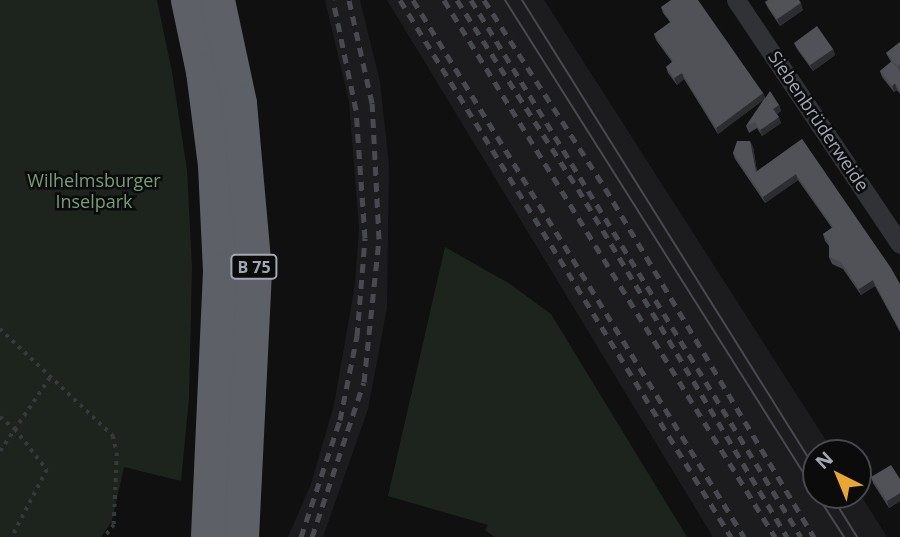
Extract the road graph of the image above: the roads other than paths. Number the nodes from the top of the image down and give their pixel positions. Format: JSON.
{"nodes":[{"id":1,"x":188,"y":0,"type":"edge"},
{"id":2,"x":217,"y":0,"type":"edge"},
{"id":3,"x":736,"y":0,"type":"edge"},
{"id":4,"x":900,"y":244,"type":"edge"},
{"id":5,"x":208,"y":537,"type":"edge"},
{"id":6,"x":242,"y":537,"type":"edge"}],
"edges":[{"from":1,"to":5,"type":"highway","number":"B 75"},
{"from":2,"to":6,"type":"highway","number":"B 75"},
{"from":3,"to":4,"type":"street","name":"Siebenbrüderweide"}]}
